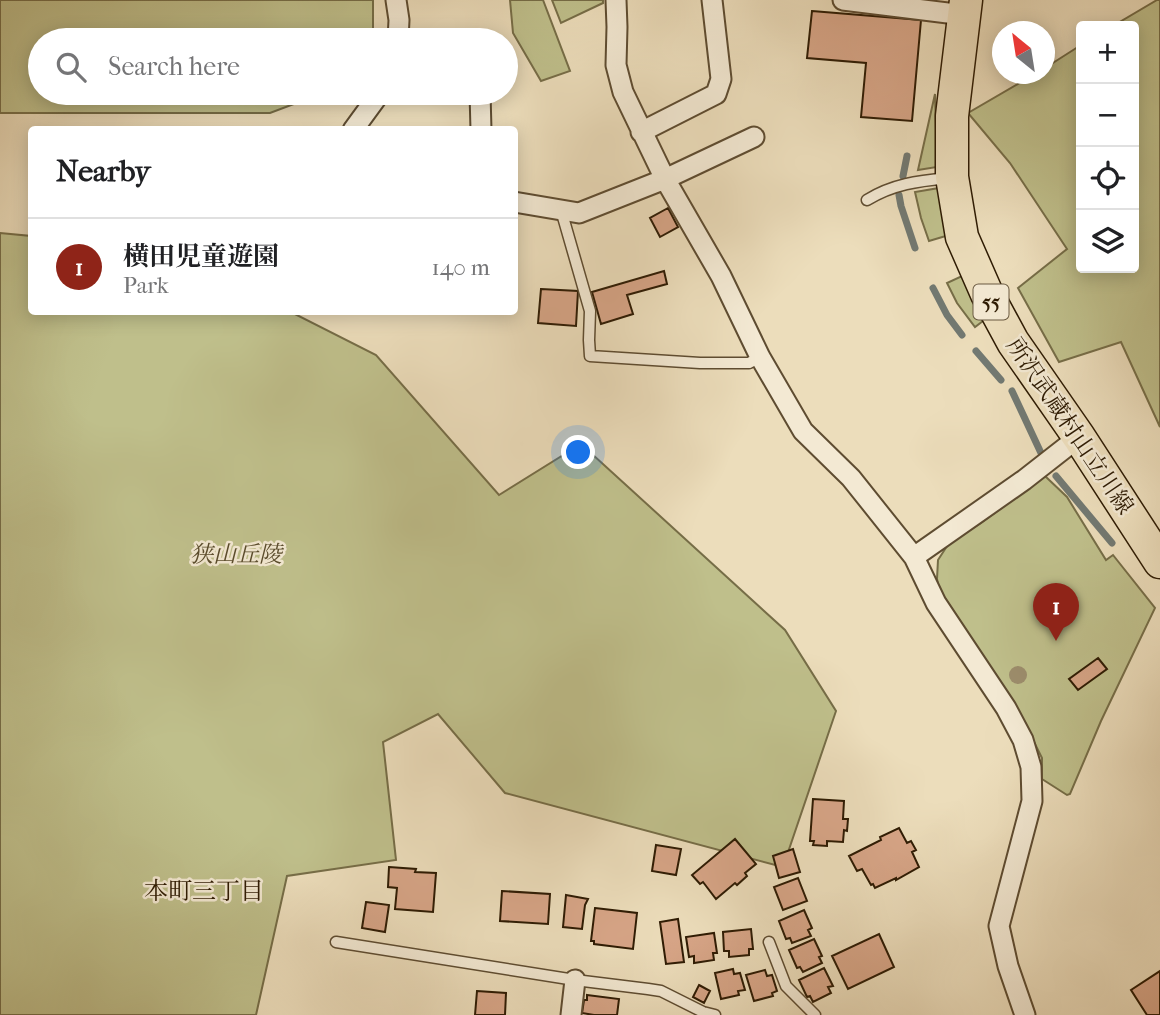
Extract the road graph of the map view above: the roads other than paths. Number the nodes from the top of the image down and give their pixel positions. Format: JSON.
{"nodes":[{"id":1,"x":396,"y":0,"type":"edge"},
{"id":2,"x":616,"y":0,"type":"edge"},
{"id":3,"x":712,"y":0,"type":"edge"},
{"id":4,"x":844,"y":0,"type":"edge"},
{"id":5,"x":965,"y":7,"type":"edge"},
{"id":6,"x":399,"y":28,"type":"edge"},
{"id":7,"x":371,"y":105,"type":"edge"},
{"id":8,"x":480,"y":105,"type":"edge"},
{"id":9,"x":356,"y":126,"type":"edge"},
{"id":10,"x":481,"y":126,"type":"edge"},
{"id":11,"x":641,"y":132,"type":"junction"},
{"id":12,"x":754,"y":137,"type":"dead end"},
{"id":13,"x":952,"y":177,"type":"junction"},
{"id":14,"x":664,"y":178,"type":"junction"},
{"id":15,"x":867,"y":200,"type":"dead end"},
{"id":16,"x":518,"y":203,"type":"edge"},
{"id":17,"x":561,"y":211,"type":"junction"},
{"id":18,"x":760,"y":357,"type":"junction"},
{"id":19,"x":1079,"y":438,"type":"junction"},
{"id":20,"x":914,"y":557,"type":"junction"},
{"id":21,"x":1160,"y":562,"type":"edge"},
{"id":22,"x":336,"y":942,"type":"dead end"},
{"id":23,"x":769,"y":942,"type":"dead end"},
{"id":24,"x":575,"y":980,"type":"junction"},
{"id":25,"x":572,"y":1015,"type":"edge"},
{"id":26,"x":715,"y":1015,"type":"edge"},
{"id":27,"x":815,"y":1015,"type":"edge"},
{"id":28,"x":1025,"y":1015,"type":"edge"}],
"edges":[{"from":1,"to":6,"type":"street"},
{"from":2,"to":11,"type":"street"},
{"from":3,"to":11,"type":"street"},
{"from":4,"to":5,"type":"street"},
{"from":5,"to":13,"type":"main road","name":"所沢武蔵村山立川線","number":"55"},
{"from":7,"to":9,"type":"street"},
{"from":8,"to":10,"type":"street"},
{"from":11,"to":14,"type":"street"},
{"from":12,"to":14,"type":"street"},
{"from":13,"to":15,"type":"lane"},
{"from":13,"to":19,"type":"main road","name":"所沢武蔵村山立川線","number":"55"},
{"from":14,"to":17,"type":"street"},
{"from":14,"to":18,"type":"street"},
{"from":16,"to":17,"type":"street"},
{"from":17,"to":18,"type":"lane"},
{"from":18,"to":20,"type":"street"},
{"from":19,"to":20,"type":"street"},
{"from":19,"to":21,"type":"main road","name":"所沢武蔵村山立川線","number":"55"},
{"from":20,"to":28,"type":"street"},
{"from":22,"to":24,"type":"lane"},
{"from":23,"to":27,"type":"lane"},
{"from":24,"to":25,"type":"street"},
{"from":24,"to":26,"type":"lane"}]}
